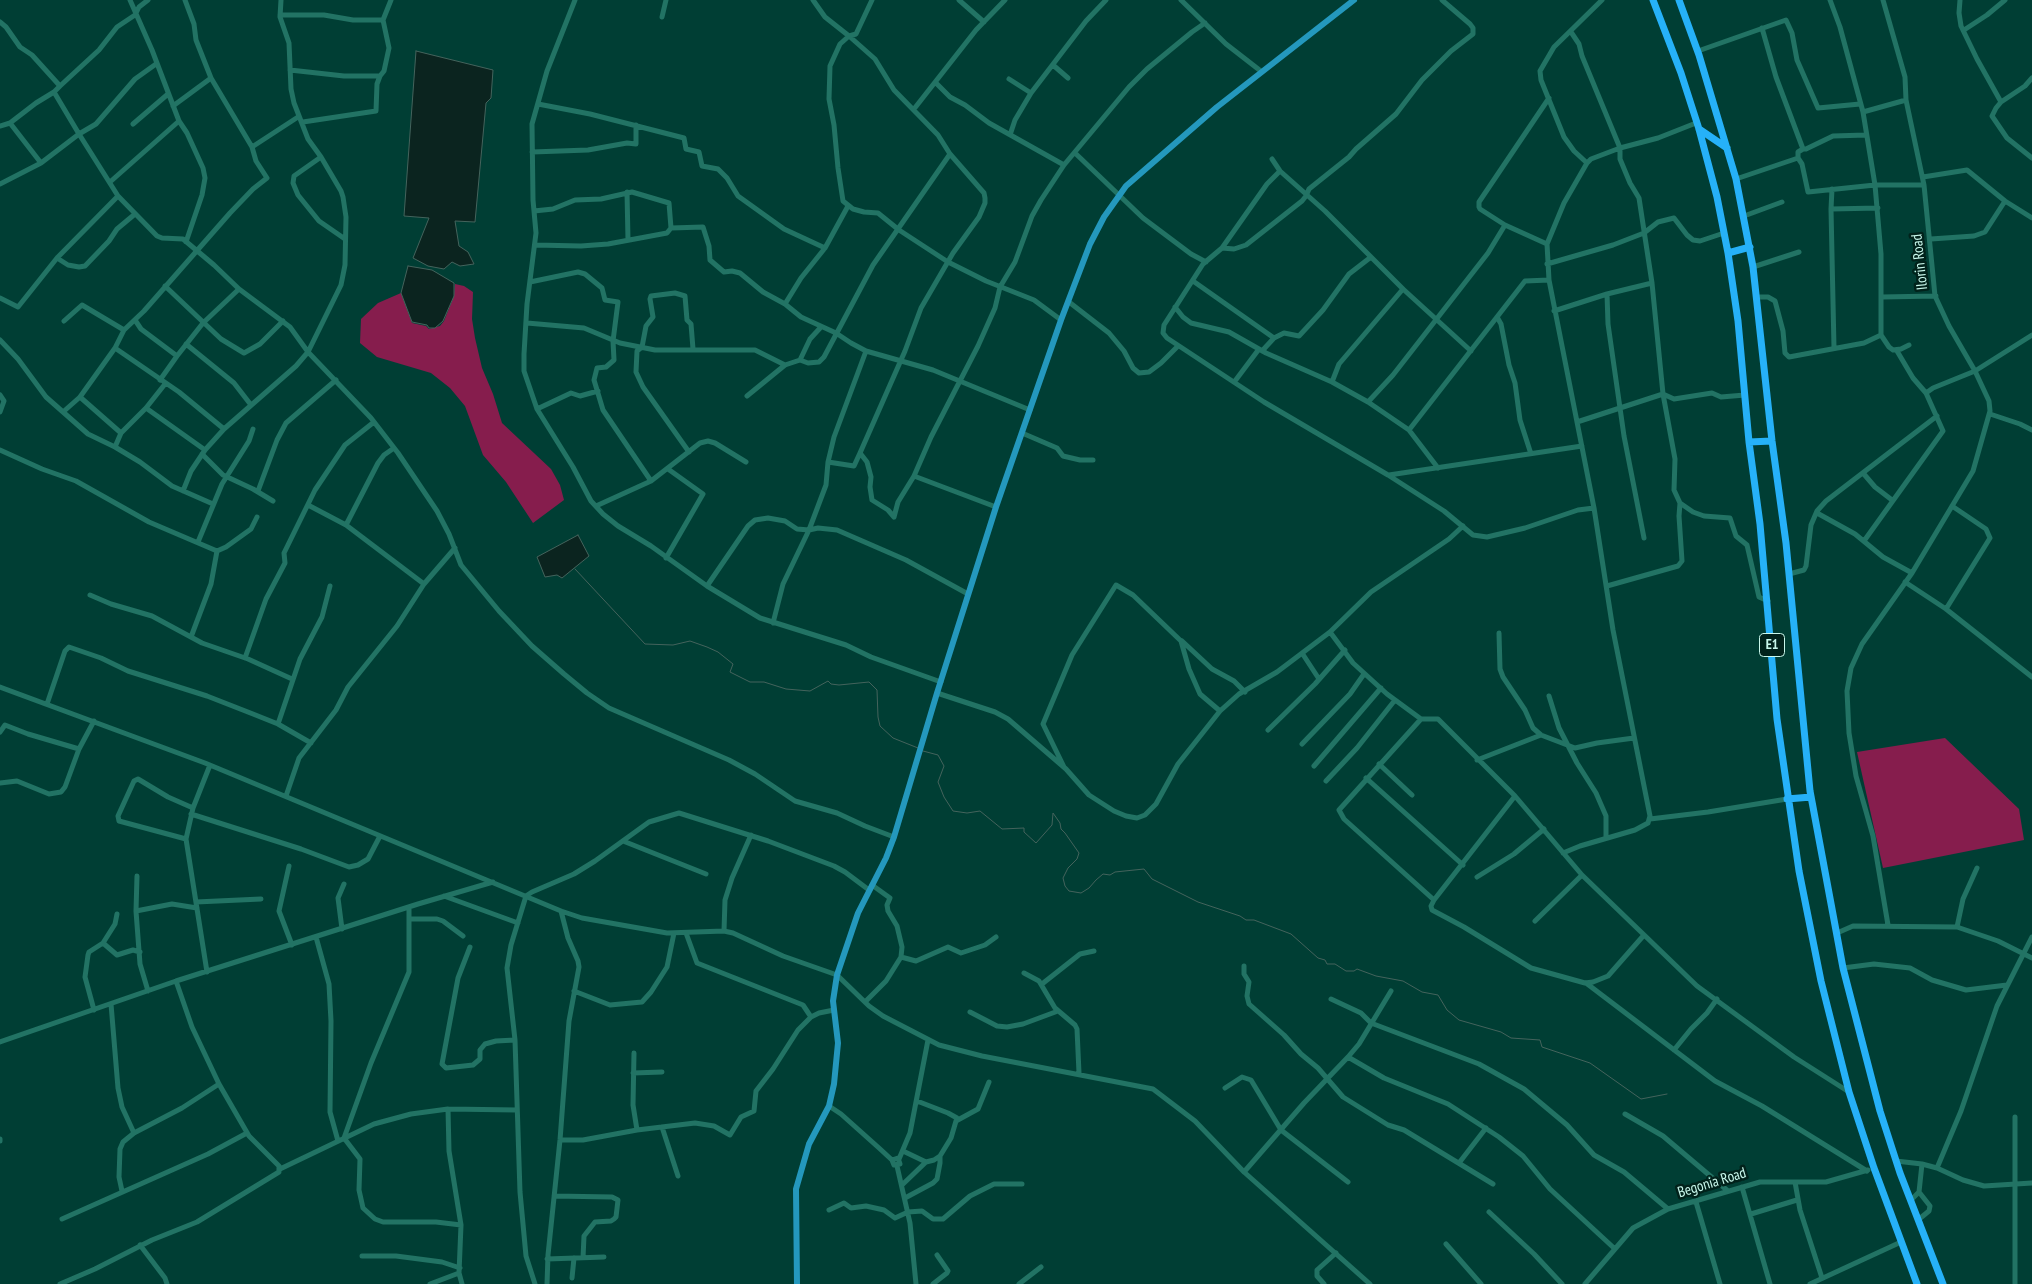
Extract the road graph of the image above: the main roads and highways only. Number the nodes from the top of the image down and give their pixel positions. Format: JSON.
{"nodes":[{"id":1,"x":1354,"y":0,"type":"edge"},
{"id":2,"x":1653,"y":0,"type":"edge"},
{"id":3,"x":1679,"y":0,"type":"edge"},
{"id":4,"x":1698,"y":126,"type":"junction"},
{"id":5,"x":1726,"y":148,"type":"junction"},
{"id":6,"x":1750,"y":247,"type":"junction"},
{"id":7,"x":1728,"y":253,"type":"junction"},
{"id":8,"x":1772,"y":441,"type":"junction"},
{"id":9,"x":1749,"y":442,"type":"junction"},
{"id":10,"x":1811,"y":797,"type":"junction"},
{"id":11,"x":1787,"y":799,"type":"junction"},
{"id":12,"x":797,"y":1284,"type":"edge"},
{"id":13,"x":1917,"y":1284,"type":"edge"},
{"id":14,"x":1943,"y":1284,"type":"edge"}],
"edges":[{"from":1,"to":12,"type":"main road"},
{"from":2,"to":4,"type":"highway","number":"E1"},
{"from":3,"to":5,"type":"highway","number":"E1"},
{"from":4,"to":5,"type":"highway"},
{"from":4,"to":7,"type":"highway","number":"E1"},
{"from":5,"to":6,"type":"highway","number":"E1"},
{"from":6,"to":7,"type":"highway"},
{"from":6,"to":8,"type":"highway","number":"E1"},
{"from":7,"to":9,"type":"highway","number":"E1"},
{"from":8,"to":9,"type":"highway"},
{"from":8,"to":10,"type":"highway","number":"E1"},
{"from":9,"to":11,"type":"highway","number":"E1"},
{"from":10,"to":11,"type":"highway"},
{"from":10,"to":14,"type":"highway","number":"E1"},
{"from":11,"to":13,"type":"highway","number":"E1"}]}
